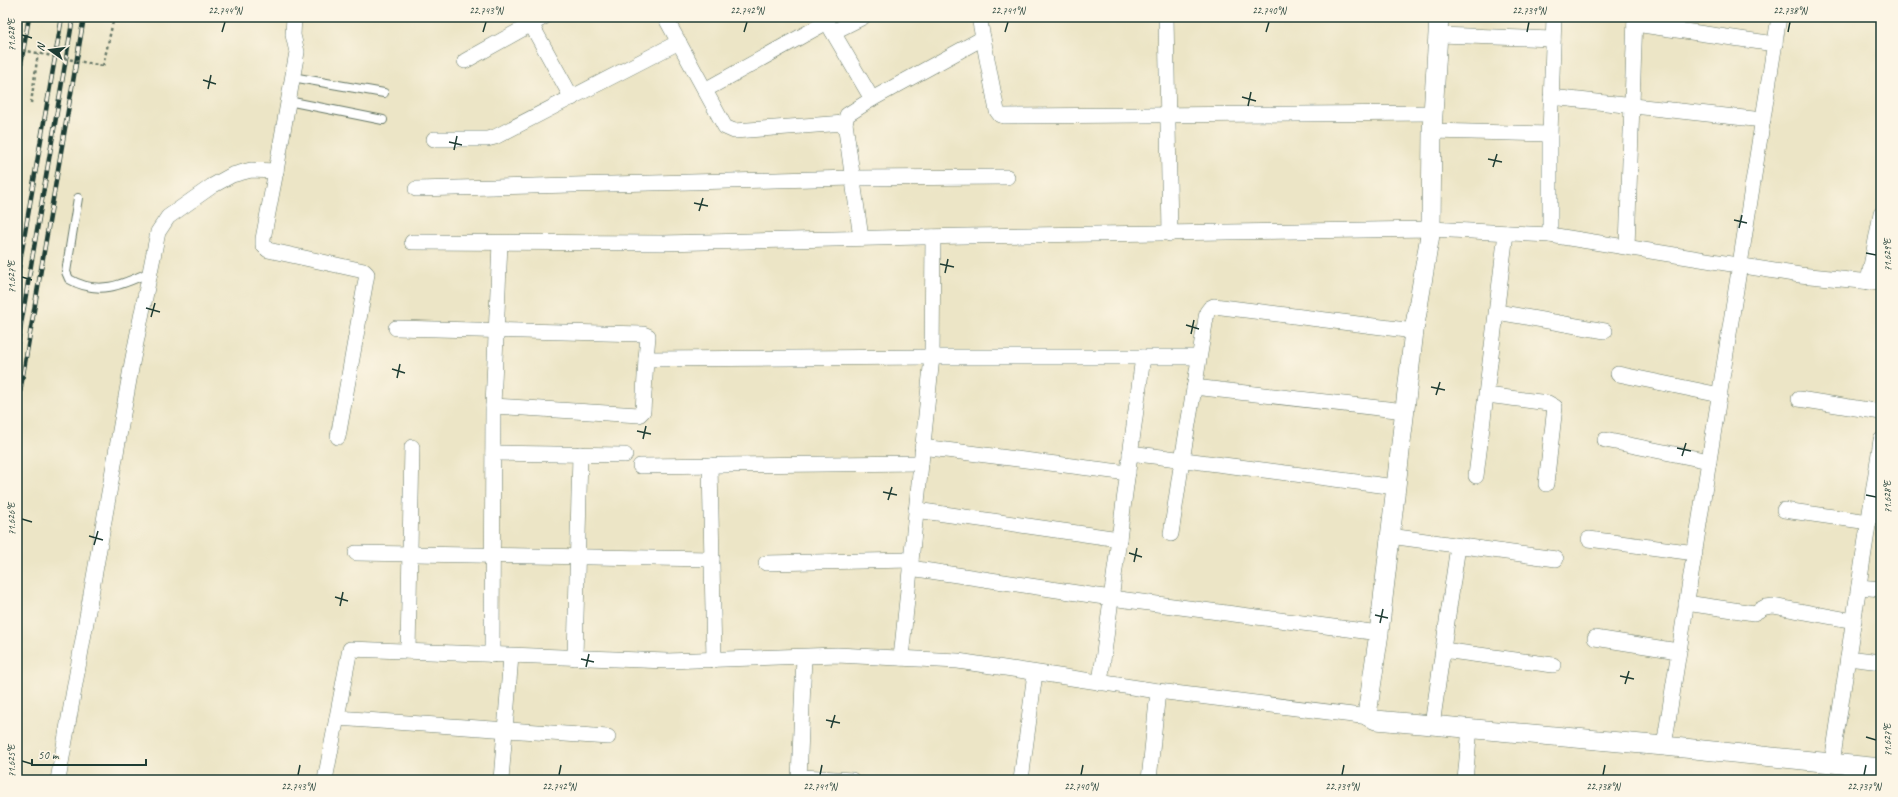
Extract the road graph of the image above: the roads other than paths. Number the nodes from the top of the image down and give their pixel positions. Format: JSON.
{"nodes":[{"id":1,"x":294,"y":17,"type":"edge"},
{"id":2,"x":665,"y":17,"type":"edge"},
{"id":3,"x":863,"y":17,"type":"edge"},
{"id":4,"x":979,"y":17,"type":"edge"},
{"id":5,"x":1166,"y":17,"type":"edge"},
{"id":6,"x":1554,"y":17,"type":"edge"},
{"id":7,"x":1779,"y":17,"type":"edge"},
{"id":8,"x":1635,"y":20,"type":"edge"},
{"id":9,"x":538,"y":21,"type":"edge"},
{"id":10,"x":828,"y":24,"type":"edge"},
{"id":11,"x":1439,"y":26,"type":"edge"},
{"id":12,"x":983,"y":38,"type":"junction"},
{"id":13,"x":1552,"y":40,"type":"junction"},
{"id":14,"x":679,"y":42,"type":"junction"},
{"id":15,"x":1775,"y":44,"type":"junction"},
{"id":16,"x":465,"y":61,"type":"dead end"},
{"id":17,"x":292,"y":77,"type":"junction"},
{"id":18,"x":706,"y":90,"type":"junction"},
{"id":19,"x":384,"y":93,"type":"dead end"},
{"id":20,"x":572,"y":98,"type":"junction"},
{"id":21,"x":1551,"y":98,"type":"junction"},
{"id":22,"x":872,"y":99,"type":"junction"},
{"id":23,"x":288,"y":101,"type":"junction"},
{"id":24,"x":1632,"y":106,"type":"junction"},
{"id":25,"x":1168,"y":116,"type":"junction"},
{"id":26,"x":383,"y":120,"type":"dead end"},
{"id":27,"x":1763,"y":120,"type":"junction"},
{"id":28,"x":1433,"y":122,"type":"junction"},
{"id":29,"x":845,"y":123,"type":"junction"},
{"id":30,"x":1550,"y":134,"type":"junction"},
{"id":31,"x":434,"y":139,"type":"dead end"},
{"id":32,"x":276,"y":171,"type":"junction"},
{"id":33,"x":1007,"y":177,"type":"dead end"},
{"id":34,"x":853,"y":178,"type":"junction"},
{"id":35,"x":416,"y":189,"type":"dead end"},
{"id":36,"x":78,"y":198,"type":"dead end"},
{"id":37,"x":1881,"y":214,"type":"edge"},
{"id":38,"x":1431,"y":229,"type":"junction"},
{"id":39,"x":1506,"y":233,"type":"junction"},
{"id":40,"x":1170,"y":234,"type":"junction"},
{"id":41,"x":1550,"y":235,"type":"junction"},
{"id":42,"x":933,"y":236,"type":"junction"},
{"id":43,"x":861,"y":238,"type":"junction"},
{"id":44,"x":412,"y":242,"type":"dead end"},
{"id":45,"x":500,"y":243,"type":"junction"},
{"id":46,"x":1627,"y":247,"type":"junction"},
{"id":47,"x":1741,"y":266,"type":"junction"},
{"id":48,"x":150,"y":272,"type":"junction"},
{"id":49,"x":1875,"y":282,"type":"edge"},
{"id":50,"x":1497,"y":312,"type":"junction"},
{"id":51,"x":396,"y":328,"type":"dead end"},
{"id":52,"x":497,"y":331,"type":"junction"},
{"id":53,"x":1414,"y":331,"type":"junction"},
{"id":54,"x":1605,"y":331,"type":"dead end"},
{"id":55,"x":932,"y":357,"type":"junction"},
{"id":56,"x":1143,"y":357,"type":"junction"},
{"id":57,"x":1199,"y":357,"type":"junction"},
{"id":58,"x":646,"y":359,"type":"junction"},
{"id":59,"x":1618,"y":374,"type":"dead end"},
{"id":60,"x":1194,"y":387,"type":"junction"},
{"id":61,"x":1487,"y":395,"type":"junction"},
{"id":62,"x":1720,"y":395,"type":"junction"},
{"id":63,"x":1799,"y":399,"type":"dead end"},
{"id":64,"x":493,"y":406,"type":"junction"},
{"id":65,"x":1405,"y":410,"type":"junction"},
{"id":66,"x":1881,"y":412,"type":"edge"},
{"id":67,"x":338,"y":437,"type":"dead end"},
{"id":68,"x":1605,"y":440,"type":"dead end"},
{"id":69,"x":1881,"y":440,"type":"edge"},
{"id":70,"x":412,"y":447,"type":"dead end"},
{"id":71,"x":922,"y":447,"type":"junction"},
{"id":72,"x":493,"y":452,"type":"junction"},
{"id":73,"x":1130,"y":453,"type":"junction"},
{"id":74,"x":580,"y":454,"type":"junction"},
{"id":75,"x":625,"y":456,"type":"dead end"},
{"id":76,"x":1182,"y":460,"type":"junction"},
{"id":77,"x":1709,"y":461,"type":"junction"},
{"id":78,"x":921,"y":463,"type":"junction"},
{"id":79,"x":710,"y":465,"type":"junction"},
{"id":80,"x":640,"y":466,"type":"dead end"},
{"id":81,"x":1128,"y":473,"type":"junction"},
{"id":82,"x":1476,"y":476,"type":"dead end"},
{"id":83,"x":1546,"y":484,"type":"dead end"},
{"id":84,"x":1396,"y":486,"type":"junction"},
{"id":85,"x":916,"y":510,"type":"junction"},
{"id":86,"x":1784,"y":510,"type":"dead end"},
{"id":87,"x":1873,"y":518,"type":"edge"},
{"id":88,"x":1172,"y":534,"type":"dead end"},
{"id":89,"x":1390,"y":536,"type":"junction"},
{"id":90,"x":1119,"y":539,"type":"junction"},
{"id":91,"x":1589,"y":539,"type":"dead end"},
{"id":92,"x":1458,"y":546,"type":"junction"},
{"id":93,"x":356,"y":553,"type":"dead end"},
{"id":94,"x":1695,"y":553,"type":"junction"},
{"id":95,"x":410,"y":554,"type":"junction"},
{"id":96,"x":492,"y":556,"type":"junction"},
{"id":97,"x":578,"y":557,"type":"junction"},
{"id":98,"x":712,"y":559,"type":"junction"},
{"id":99,"x":1556,"y":559,"type":"dead end"},
{"id":100,"x":766,"y":563,"type":"dead end"},
{"id":101,"x":910,"y":564,"type":"junction"},
{"id":102,"x":1859,"y":586,"type":"junction"},
{"id":103,"x":1881,"y":588,"type":"edge"},
{"id":104,"x":1111,"y":598,"type":"junction"},
{"id":105,"x":1686,"y":603,"type":"junction"},
{"id":106,"x":1854,"y":620,"type":"junction"},
{"id":107,"x":1379,"y":633,"type":"junction"},
{"id":108,"x":1595,"y":638,"type":"dead end"},
{"id":109,"x":1443,"y":650,"type":"junction"},
{"id":110,"x":408,"y":651,"type":"junction"},
{"id":111,"x":1678,"y":652,"type":"junction"},
{"id":112,"x":492,"y":655,"type":"junction"},
{"id":113,"x":511,"y":656,"type":"junction"},
{"id":114,"x":804,"y":656,"type":"junction"},
{"id":115,"x":575,"y":658,"type":"junction"},
{"id":116,"x":901,"y":658,"type":"junction"},
{"id":117,"x":1848,"y":658,"type":"junction"},
{"id":118,"x":714,"y":660,"type":"junction"},
{"id":119,"x":1881,"y":662,"type":"edge"},
{"id":120,"x":1553,"y":665,"type":"dead end"},
{"id":121,"x":1034,"y":673,"type":"junction"},
{"id":122,"x":1100,"y":682,"type":"junction"},
{"id":123,"x":1158,"y":691,"type":"junction"},
{"id":124,"x":1369,"y":717,"type":"junction"},
{"id":125,"x":337,"y":718,"type":"junction"},
{"id":126,"x":1432,"y":725,"type":"junction"},
{"id":127,"x":1470,"y":728,"type":"junction"},
{"id":128,"x":505,"y":730,"type":"junction"},
{"id":129,"x":608,"y":737,"type":"dead end"},
{"id":130,"x":1664,"y":746,"type":"junction"},
{"id":131,"x":1832,"y":763,"type":"junction"},
{"id":132,"x":1881,"y":768,"type":"edge"},
{"id":133,"x":58,"y":780,"type":"edge"},
{"id":134,"x":325,"y":780,"type":"edge"},
{"id":135,"x":501,"y":780,"type":"edge"},
{"id":136,"x":799,"y":780,"type":"edge"},
{"id":137,"x":852,"y":780,"type":"edge"},
{"id":138,"x":1021,"y":780,"type":"edge"},
{"id":139,"x":1149,"y":780,"type":"edge"},
{"id":140,"x":1465,"y":780,"type":"edge"}],
"edges":[{"from":1,"to":17,"type":"street"},
{"from":2,"to":14,"type":"street"},
{"from":3,"to":10,"type":"street"},
{"from":4,"to":12,"type":"street"},
{"from":5,"to":25,"type":"street"},
{"from":6,"to":13,"type":"street"},
{"from":7,"to":15,"type":"street"},
{"from":8,"to":15,"type":"street"},
{"from":8,"to":24,"type":"street"},
{"from":9,"to":16,"type":"street"},
{"from":9,"to":20,"type":"street"},
{"from":10,"to":18,"type":"street"},
{"from":10,"to":22,"type":"street"},
{"from":11,"to":13,"type":"street"},
{"from":11,"to":28,"type":"street"},
{"from":12,"to":22,"type":"street"},
{"from":12,"to":25,"type":"street"},
{"from":13,"to":21,"type":"street"},
{"from":14,"to":18,"type":"street"},
{"from":14,"to":20,"type":"street"},
{"from":15,"to":27,"type":"street"},
{"from":17,"to":19,"type":"lane"},
{"from":17,"to":23,"type":"street"},
{"from":18,"to":29,"type":"street"},
{"from":20,"to":31,"type":"street"},
{"from":21,"to":24,"type":"street"},
{"from":21,"to":30,"type":"street"},
{"from":22,"to":29,"type":"street"},
{"from":23,"to":26,"type":"lane"},
{"from":23,"to":32,"type":"street"},
{"from":24,"to":27,"type":"street"},
{"from":24,"to":46,"type":"street"},
{"from":25,"to":28,"type":"street"},
{"from":25,"to":40,"type":"street"},
{"from":27,"to":47,"type":"street"},
{"from":28,"to":30,"type":"street"},
{"from":28,"to":38,"type":"street"},
{"from":29,"to":34,"type":"street"},
{"from":30,"to":41,"type":"street"},
{"from":32,"to":48,"type":"street"},
{"from":32,"to":67,"type":"street"},
{"from":33,"to":34,"type":"street"},
{"from":34,"to":35,"type":"street"},
{"from":34,"to":43,"type":"street"},
{"from":36,"to":48,"type":"lane"},
{"from":37,"to":49,"type":"street"},
{"from":38,"to":39,"type":"street"},
{"from":38,"to":40,"type":"street"},
{"from":38,"to":53,"type":"street"},
{"from":39,"to":41,"type":"street"},
{"from":39,"to":50,"type":"street"},
{"from":40,"to":42,"type":"street"},
{"from":41,"to":46,"type":"street"},
{"from":42,"to":43,"type":"street"},
{"from":42,"to":55,"type":"street"},
{"from":43,"to":45,"type":"street"},
{"from":44,"to":45,"type":"street"},
{"from":45,"to":52,"type":"street"},
{"from":46,"to":47,"type":"street"},
{"from":47,"to":49,"type":"street"},
{"from":47,"to":62,"type":"street"},
{"from":48,"to":133,"type":"street"},
{"from":50,"to":54,"type":"street"},
{"from":50,"to":61,"type":"street"},
{"from":51,"to":52,"type":"street"},
{"from":52,"to":58,"type":"street"},
{"from":52,"to":64,"type":"street"},
{"from":53,"to":57,"type":"street"},
{"from":53,"to":65,"type":"street"},
{"from":55,"to":56,"type":"street"},
{"from":55,"to":58,"type":"street"},
{"from":55,"to":71,"type":"street"},
{"from":56,"to":57,"type":"street"},
{"from":56,"to":73,"type":"street"},
{"from":57,"to":60,"type":"street"},
{"from":58,"to":64,"type":"street"},
{"from":59,"to":62,"type":"street"},
{"from":60,"to":65,"type":"street"},
{"from":60,"to":76,"type":"street"},
{"from":61,"to":82,"type":"street"},
{"from":61,"to":83,"type":"street"},
{"from":62,"to":77,"type":"street"},
{"from":63,"to":66,"type":"street"},
{"from":64,"to":72,"type":"street"},
{"from":65,"to":84,"type":"street"},
{"from":68,"to":77,"type":"street"},
{"from":69,"to":87,"type":"street"},
{"from":70,"to":95,"type":"street"},
{"from":71,"to":78,"type":"street"},
{"from":71,"to":81,"type":"street"},
{"from":72,"to":74,"type":"street"},
{"from":72,"to":96,"type":"street"},
{"from":73,"to":76,"type":"street"},
{"from":73,"to":81,"type":"street"},
{"from":74,"to":75,"type":"street"},
{"from":74,"to":97,"type":"street"},
{"from":76,"to":84,"type":"street"},
{"from":76,"to":88,"type":"street"},
{"from":77,"to":94,"type":"street"},
{"from":78,"to":79,"type":"street"},
{"from":78,"to":85,"type":"street"},
{"from":79,"to":80,"type":"street"},
{"from":79,"to":98,"type":"street"},
{"from":81,"to":90,"type":"street"},
{"from":84,"to":89,"type":"street"},
{"from":85,"to":90,"type":"street"},
{"from":85,"to":101,"type":"street"},
{"from":86,"to":87,"type":"street"},
{"from":87,"to":102,"type":"street"},
{"from":89,"to":92,"type":"street"},
{"from":89,"to":107,"type":"street"},
{"from":90,"to":104,"type":"street"},
{"from":91,"to":94,"type":"street"},
{"from":92,"to":99,"type":"street"},
{"from":92,"to":109,"type":"street"},
{"from":93,"to":95,"type":"street"},
{"from":94,"to":105,"type":"street"},
{"from":95,"to":96,"type":"street"},
{"from":95,"to":110,"type":"street"},
{"from":96,"to":97,"type":"street"},
{"from":96,"to":112,"type":"street"},
{"from":97,"to":98,"type":"street"},
{"from":97,"to":115,"type":"street"},
{"from":98,"to":118,"type":"street"},
{"from":100,"to":101,"type":"street"},
{"from":101,"to":104,"type":"street"},
{"from":101,"to":116,"type":"street"},
{"from":102,"to":103,"type":"street"},
{"from":102,"to":106,"type":"street"},
{"from":104,"to":107,"type":"street"},
{"from":104,"to":122,"type":"street"},
{"from":105,"to":106,"type":"street"},
{"from":105,"to":111,"type":"street"},
{"from":106,"to":117,"type":"street"},
{"from":107,"to":124,"type":"street"},
{"from":108,"to":111,"type":"street"},
{"from":109,"to":120,"type":"street"},
{"from":109,"to":126,"type":"street"},
{"from":110,"to":112,"type":"street"},
{"from":110,"to":125,"type":"street"},
{"from":111,"to":130,"type":"street"},
{"from":112,"to":113,"type":"street"},
{"from":113,"to":115,"type":"street"},
{"from":113,"to":128,"type":"street"},
{"from":114,"to":116,"type":"street"},
{"from":114,"to":118,"type":"street"},
{"from":114,"to":136,"type":"street"},
{"from":115,"to":118,"type":"street"},
{"from":116,"to":121,"type":"street"},
{"from":117,"to":119,"type":"street"},
{"from":117,"to":131,"type":"street"},
{"from":121,"to":122,"type":"street"},
{"from":121,"to":138,"type":"street"},
{"from":122,"to":123,"type":"street"},
{"from":123,"to":124,"type":"street"},
{"from":123,"to":139,"type":"street"},
{"from":124,"to":126,"type":"street"},
{"from":125,"to":128,"type":"street"},
{"from":125,"to":134,"type":"street"},
{"from":126,"to":127,"type":"street"},
{"from":127,"to":130,"type":"street"},
{"from":127,"to":140,"type":"street"},
{"from":128,"to":129,"type":"street"},
{"from":128,"to":135,"type":"street"},
{"from":130,"to":131,"type":"street"},
{"from":131,"to":132,"type":"street"},
{"from":136,"to":137,"type":"street"}]}
